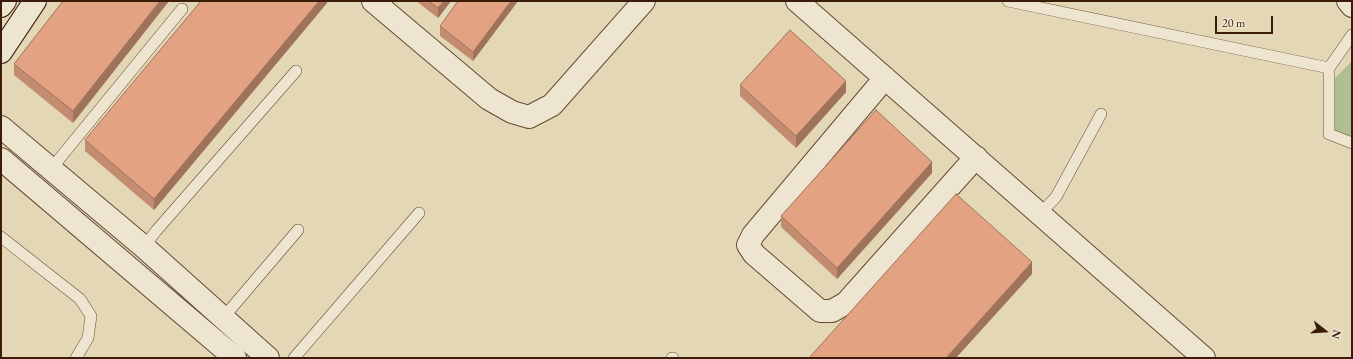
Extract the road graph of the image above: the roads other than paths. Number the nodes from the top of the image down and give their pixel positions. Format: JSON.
{"nodes":[{"id":1,"x":5,"y":1,"type":"edge"},
{"id":2,"x":35,"y":1,"type":"edge"},
{"id":3,"x":373,"y":1,"type":"edge"},
{"id":4,"x":644,"y":1,"type":"edge"},
{"id":5,"x":797,"y":1,"type":"edge"},
{"id":6,"x":1008,"y":1,"type":"edge"},
{"id":7,"x":1348,"y":1,"type":"edge"},
{"id":8,"x":1,"y":6,"type":"edge"},
{"id":9,"x":1352,"y":6,"type":"edge"},
{"id":10,"x":182,"y":9,"type":"dead end"},
{"id":11,"x":1352,"y":35,"type":"edge"},
{"id":12,"x":1,"y":52,"type":"edge"},
{"id":13,"x":1329,"y":68,"type":"junction"},
{"id":14,"x":296,"y":71,"type":"dead end"},
{"id":15,"x":885,"y":78,"type":"junction"},
{"id":16,"x":1101,"y":114,"type":"dead end"},
{"id":17,"x":1,"y":127,"type":"edge"},
{"id":18,"x":1352,"y":143,"type":"edge"},
{"id":19,"x":976,"y":158,"type":"junction"},
{"id":20,"x":1,"y":159,"type":"edge"},
{"id":21,"x":51,"y":169,"type":"junction"},
{"id":22,"x":419,"y":213,"type":"dead end"},
{"id":23,"x":1040,"y":214,"type":"junction"},
{"id":24,"x":298,"y":230,"type":"dead end"},
{"id":25,"x":1,"y":237,"type":"edge"},
{"id":26,"x":144,"y":247,"type":"junction"},
{"id":27,"x":223,"y":318,"type":"junction"},
{"id":28,"x":76,"y":358,"type":"edge"},
{"id":29,"x":235,"y":358,"type":"edge"},
{"id":30,"x":268,"y":358,"type":"edge"},
{"id":31,"x":294,"y":358,"type":"edge"},
{"id":32,"x":1204,"y":358,"type":"edge"}],
"edges":[{"from":1,"to":8,"type":"street"},
{"from":2,"to":12,"type":"street"},
{"from":3,"to":4,"type":"street"},
{"from":5,"to":15,"type":"street"},
{"from":6,"to":13,"type":"lane"},
{"from":7,"to":9,"type":"street"},
{"from":10,"to":21,"type":"lane"},
{"from":11,"to":13,"type":"lane"},
{"from":13,"to":18,"type":"lane"},
{"from":14,"to":26,"type":"lane"},
{"from":15,"to":19,"type":"street"},
{"from":15,"to":19,"type":"street"},
{"from":16,"to":23,"type":"lane"},
{"from":17,"to":21,"type":"street"},
{"from":19,"to":23,"type":"street"},
{"from":20,"to":29,"type":"street"},
{"from":21,"to":26,"type":"street"},
{"from":22,"to":31,"type":"lane"},
{"from":23,"to":32,"type":"street"},
{"from":24,"to":27,"type":"lane"},
{"from":25,"to":28,"type":"lane"},
{"from":26,"to":27,"type":"street"},
{"from":27,"to":30,"type":"street"}]}
